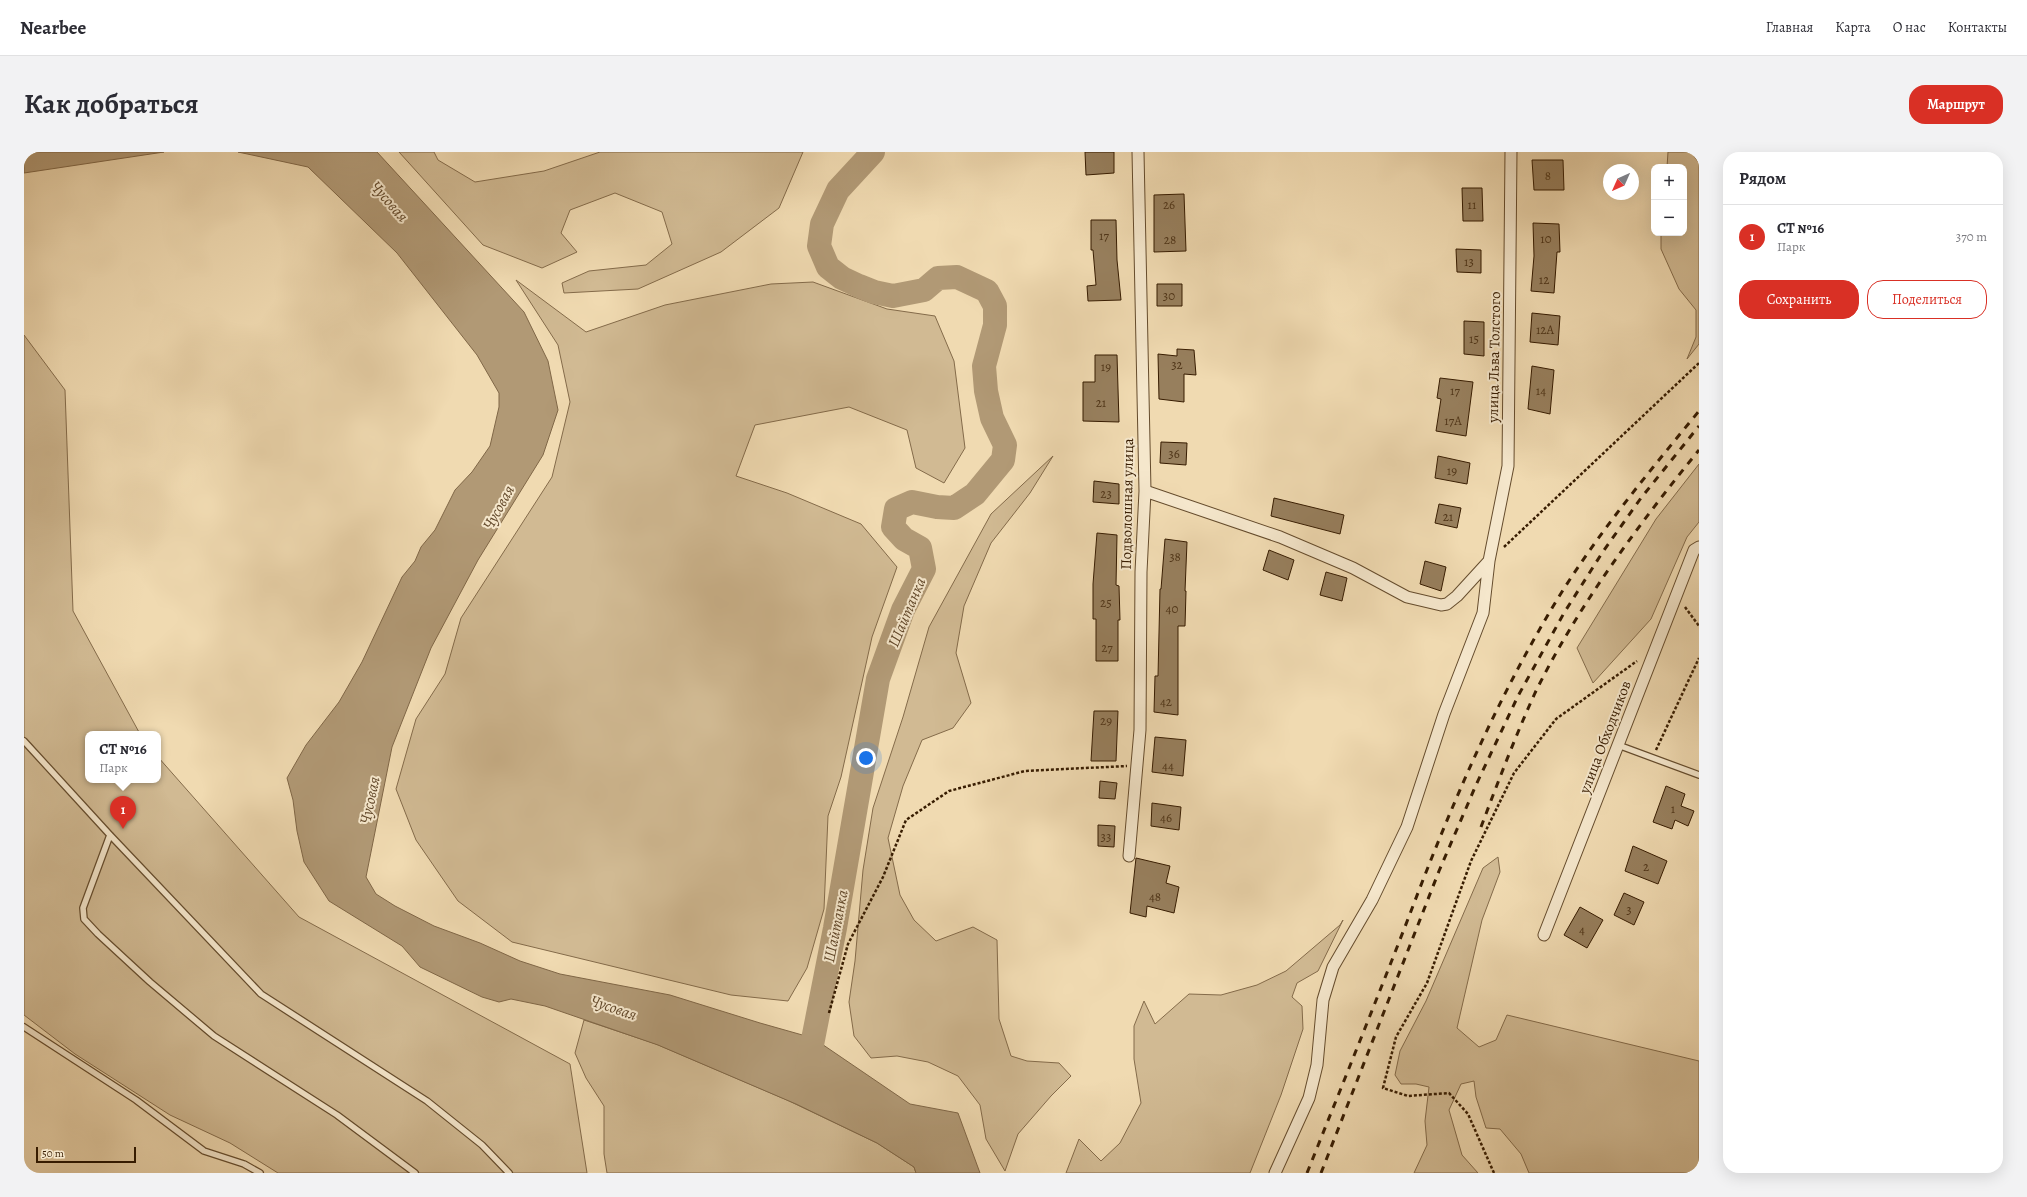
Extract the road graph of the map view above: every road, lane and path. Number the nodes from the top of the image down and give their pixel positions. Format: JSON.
{"nodes":[{"id":1,"x":1138,"y":152,"type":"edge"},
{"id":2,"x":1511,"y":152,"type":"edge"},
{"id":3,"x":1699,"y":363,"type":"edge"},
{"id":4,"x":1145,"y":491,"type":"junction"},
{"id":5,"x":1696,"y":549,"type":"edge"},
{"id":6,"x":1489,"y":561,"type":"junction"},
{"id":7,"x":1676,"y":595,"type":"junction"},
{"id":8,"x":1699,"y":626,"type":"edge"},
{"id":9,"x":1656,"y":647,"type":"junction"},
{"id":10,"x":1699,"y":658,"type":"edge"},
{"id":11,"x":24,"y":741,"type":"edge"},
{"id":12,"x":1618,"y":746,"type":"junction"},
{"id":13,"x":1652,"y":758,"type":"junction"},
{"id":14,"x":1137,"y":766,"type":"junction"},
{"id":15,"x":1699,"y":775,"type":"edge"},
{"id":16,"x":110,"y":835,"type":"junction"},
{"id":17,"x":1129,"y":856,"type":"dead end"},
{"id":18,"x":1544,"y":934,"type":"dead end"},
{"id":19,"x":829,"y":1013,"type":"dead end"},
{"id":20,"x":24,"y":1027,"type":"edge"},
{"id":21,"x":260,"y":1173,"type":"edge"},
{"id":22,"x":415,"y":1173,"type":"edge"},
{"id":23,"x":509,"y":1173,"type":"edge"},
{"id":24,"x":1275,"y":1173,"type":"edge"},
{"id":25,"x":1494,"y":1173,"type":"edge"}],
"edges":[{"from":1,"to":4,"type":"street","name":"Подволошная улица"},
{"from":2,"to":6,"type":"street","name":"улица Льва Толстого"},
{"from":3,"to":6,"type":"path"},
{"from":4,"to":6,"type":"street"},
{"from":4,"to":14,"type":"street","name":"Подволошная улица"},
{"from":5,"to":7,"type":"street","name":"улица Обходчиков"},
{"from":6,"to":24,"type":"street","name":"улица Льва Толстого"},
{"from":7,"to":8,"type":"path"},
{"from":7,"to":9,"type":"street","name":"улица Обходчиков"},
{"from":9,"to":12,"type":"street","name":"улица Обходчиков"},
{"from":9,"to":25,"type":"path"},
{"from":10,"to":13,"type":"path"},
{"from":11,"to":16,"type":"lane"},
{"from":12,"to":13,"type":"lane"},
{"from":12,"to":18,"type":"street","name":"улица Обходчиков"},
{"from":13,"to":15,"type":"lane"},
{"from":14,"to":17,"type":"street","name":"Подволошная улица"},
{"from":14,"to":19,"type":"path"},
{"from":16,"to":22,"type":"lane"},
{"from":16,"to":23,"type":"lane"},
{"from":20,"to":21,"type":"lane"}]}
